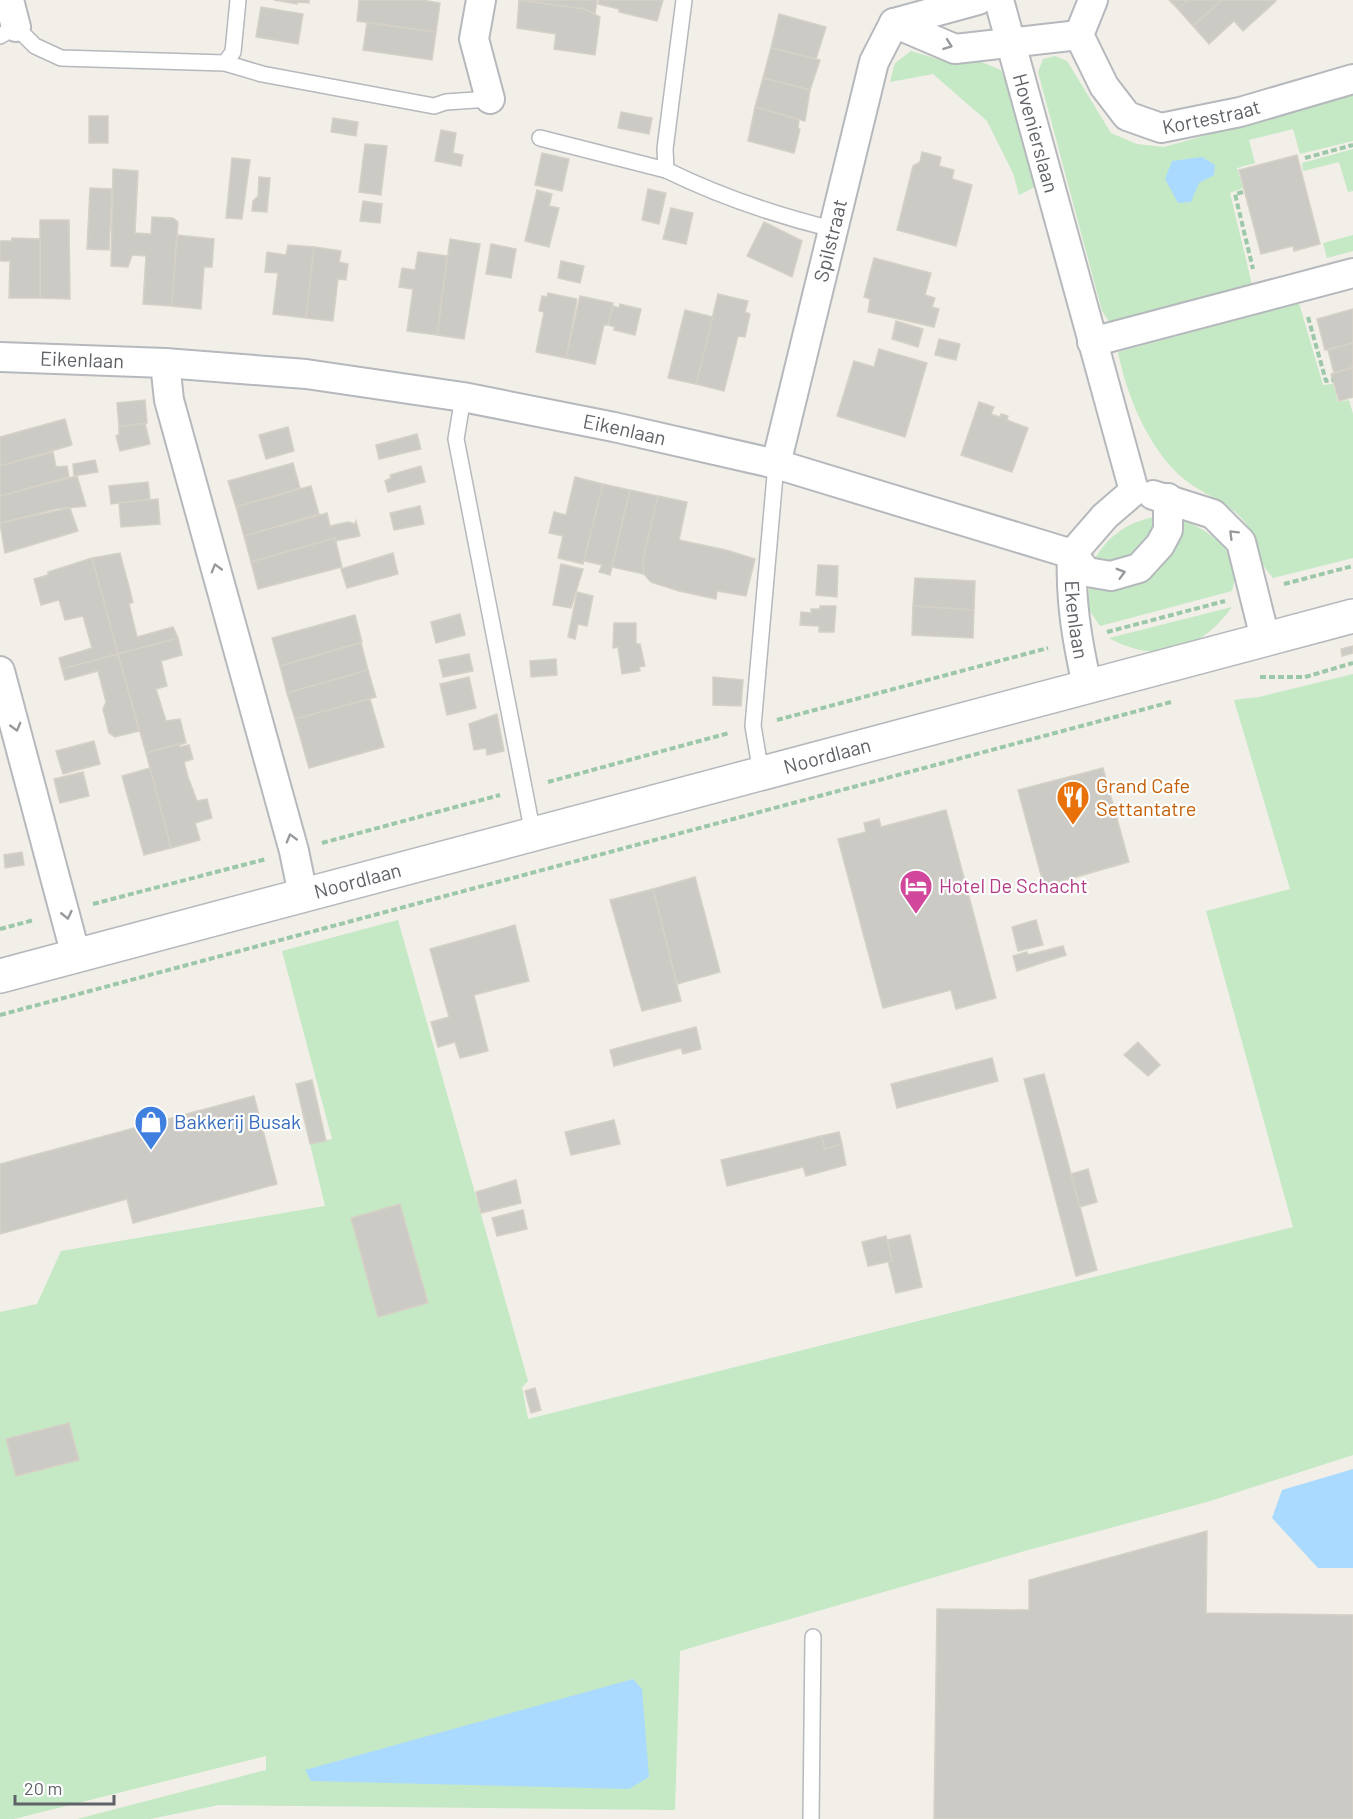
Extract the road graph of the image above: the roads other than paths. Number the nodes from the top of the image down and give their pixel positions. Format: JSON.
{"nodes":[{"id":1,"x":238,"y":0,"type":"edge"},
{"id":2,"x":481,"y":0,"type":"edge"},
{"id":3,"x":684,"y":0,"type":"edge"},
{"id":4,"x":978,"y":0,"type":"edge"},
{"id":5,"x":999,"y":0,"type":"edge"},
{"id":6,"x":1093,"y":0,"type":"edge"},
{"id":7,"x":892,"y":11,"type":"edge"},
{"id":8,"x":8,"y":21,"type":"edge"},
{"id":9,"x":1079,"y":35,"type":"junction"},
{"id":10,"x":1010,"y":42,"type":"junction"},
{"id":11,"x":225,"y":63,"type":"junction"},
{"id":12,"x":1353,"y":79,"type":"edge"},
{"id":13,"x":490,"y":99,"type":"joint"},
{"id":14,"x":540,"y":138,"type":"dead end"},
{"id":15,"x":666,"y":170,"type":"junction"},
{"id":16,"x":832,"y":229,"type":"junction"},
{"id":17,"x":1353,"y":273,"type":"edge"},
{"id":18,"x":1092,"y":342,"type":"junction"},
{"id":19,"x":0,"y":357,"type":"edge"},
{"id":20,"x":165,"y":363,"type":"junction"},
{"id":21,"x":463,"y":397,"type":"junction"},
{"id":22,"x":776,"y":464,"type":"junction"},
{"id":23,"x":1134,"y":491,"type":"junction"},
{"id":24,"x":1168,"y":498,"type":"junction"},
{"id":25,"x":1072,"y":554,"type":"junction"},
{"id":26,"x":1353,"y":616,"type":"edge"},
{"id":27,"x":1265,"y":638,"type":"junction"},
{"id":28,"x":0,"y":671,"type":"edge"},
{"id":29,"x":1087,"y":685,"type":"junction"},
{"id":30,"x":761,"y":773,"type":"junction"},
{"id":31,"x":533,"y":834,"type":"junction"},
{"id":32,"x":303,"y":895,"type":"junction"},
{"id":33,"x":76,"y":956,"type":"junction"},
{"id":34,"x":0,"y":976,"type":"edge"},
{"id":35,"x":813,"y":1637,"type":"dead end"},
{"id":36,"x":811,"y":1819,"type":"edge"}],
"edges":[{"from":1,"to":11,"type":"lane"},
{"from":2,"to":13,"type":"street"},
{"from":3,"to":15,"type":"lane"},
{"from":4,"to":7,"type":"street"},
{"from":5,"to":10,"type":"street","name":"Hovenierslaan"},
{"from":6,"to":9,"type":"street"},
{"from":7,"to":10,"type":"street","one_way":true},
{"from":7,"to":16,"type":"street","name":"Spilstraat"},
{"from":8,"to":11,"type":"lane"},
{"from":9,"to":10,"type":"street"},
{"from":9,"to":12,"type":"street","name":"Kortestraat"},
{"from":10,"to":18,"type":"street","name":"Hovenierslaan"},
{"from":11,"to":13,"type":"lane"},
{"from":14,"to":15,"type":"lane"},
{"from":15,"to":16,"type":"lane"},
{"from":16,"to":22,"type":"street","name":"Spilstraat"},
{"from":17,"to":18,"type":"street"},
{"from":18,"to":23,"type":"street","name":"Hovenierslaan"},
{"from":19,"to":20,"type":"street","name":"Eikenlaan"},
{"from":20,"to":21,"type":"street","name":"Eikenlaan"},
{"from":32,"to":20,"type":"street","name":"Noordlaan","one_way":true},
{"from":21,"to":22,"type":"street","name":"Eikenlaan"},
{"from":21,"to":31,"type":"lane"},
{"from":22,"to":25,"type":"street","name":"Eikenlaan"},
{"from":22,"to":30,"type":"lane"},
{"from":23,"to":24,"type":"street"},
{"from":23,"to":25,"type":"street"},
{"from":25,"to":24,"type":"street","name":"Eikenlaan","one_way":true},
{"from":27,"to":24,"type":"street","one_way":true},
{"from":25,"to":29,"type":"street","name":"Ekenlaan"},
{"from":26,"to":27,"type":"street","name":"Noordlaan"},
{"from":27,"to":29,"type":"street","name":"Noordlaan"},
{"from":28,"to":33,"type":"street","one_way":true},
{"from":29,"to":30,"type":"street","name":"Noordlaan"},
{"from":30,"to":31,"type":"street","name":"Noordlaan"},
{"from":31,"to":32,"type":"street","name":"Noordlaan"},
{"from":32,"to":33,"type":"street","name":"Noordlaan"},
{"from":33,"to":34,"type":"street","name":"Noordlaan"},
{"from":35,"to":36,"type":"lane"}]}
